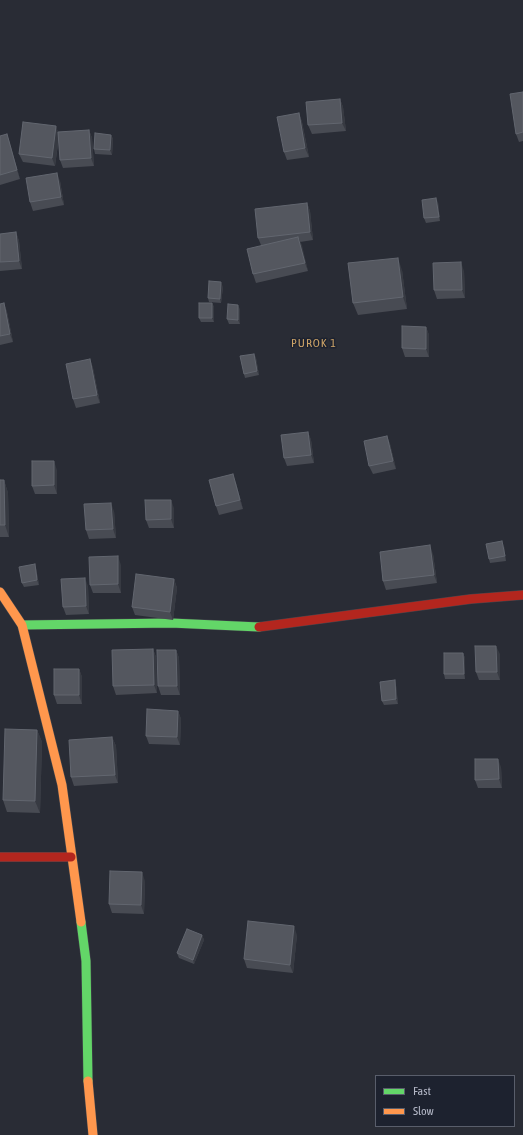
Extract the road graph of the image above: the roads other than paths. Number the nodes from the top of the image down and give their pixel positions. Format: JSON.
{"nodes":[{"id":1,"x":0,"y":592,"type":"edge"},
{"id":2,"x":523,"y":595,"type":"edge"},
{"id":3,"x":22,"y":625,"type":"junction"},
{"id":4,"x":0,"y":857,"type":"edge"},
{"id":5,"x":70,"y":857,"type":"junction"},
{"id":6,"x":93,"y":1135,"type":"edge"}],
"edges":[{"from":1,"to":3,"type":"street"},
{"from":2,"to":3,"type":"street"},
{"from":3,"to":5,"type":"street"},
{"from":4,"to":5,"type":"street"},
{"from":5,"to":6,"type":"street"}]}
